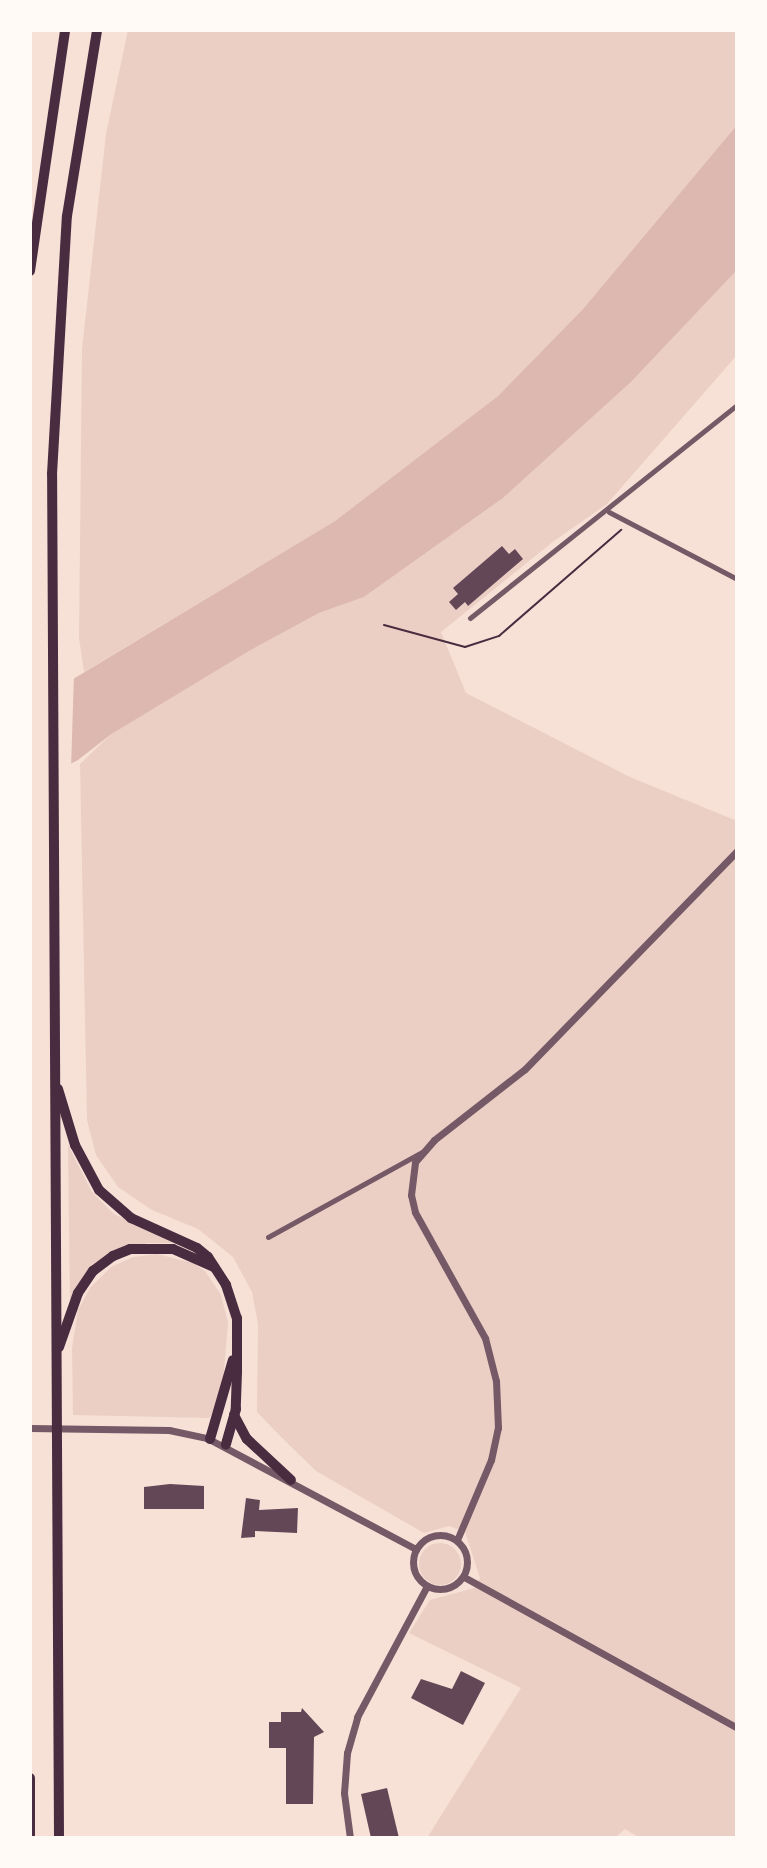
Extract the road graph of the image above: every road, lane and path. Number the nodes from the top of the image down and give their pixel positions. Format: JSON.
{"nodes":[{"id":1,"x":65,"y":30,"type":"edge"},
{"id":2,"x":97,"y":30,"type":"edge"},
{"id":3,"x":30,"y":271,"type":"edge"},
{"id":4,"x":737,"y":405,"type":"edge"},
{"id":5,"x":609,"y":512,"type":"junction"},
{"id":6,"x":630,"y":522,"type":"junction"},
{"id":7,"x":737,"y":579,"type":"edge"},
{"id":8,"x":470,"y":618,"type":"dead end"},
{"id":9,"x":384,"y":625,"type":"dead end"},
{"id":10,"x":737,"y":851,"type":"edge"},
{"id":11,"x":54,"y":1078,"type":"junction"},
{"id":12,"x":423,"y":1152,"type":"junction"},
{"id":13,"x":268,"y":1237,"type":"dead end"},
{"id":14,"x":218,"y":1269,"type":"junction"},
{"id":15,"x":236,"y":1350,"type":"junction"},
{"id":16,"x":56,"y":1360,"type":"junction"},
{"id":17,"x":234,"y":1415,"type":"junction"},
{"id":18,"x":30,"y":1428,"type":"edge"},
{"id":19,"x":210,"y":1439,"type":"junction"},
{"id":20,"x":226,"y":1445,"type":"junction"},
{"id":21,"x":291,"y":1480,"type":"junction"},
{"id":22,"x":457,"y":1541,"type":"junction"},
{"id":23,"x":416,"y":1549,"type":"junction"},
{"id":24,"x":464,"y":1577,"type":"junction"},
{"id":25,"x":427,"y":1586,"type":"junction"},
{"id":26,"x":737,"y":1728,"type":"edge"},
{"id":27,"x":30,"y":1778,"type":"edge"},
{"id":28,"x":30,"y":1838,"type":"edge"},
{"id":29,"x":59,"y":1838,"type":"edge"},
{"id":30,"x":350,"y":1838,"type":"edge"}],
"edges":[{"from":1,"to":3,"type":"highway"},
{"from":2,"to":11,"type":"highway"},
{"from":4,"to":5,"type":"street"},
{"from":5,"to":6,"type":"street"},
{"from":5,"to":8,"type":"street"},
{"from":6,"to":7,"type":"street"},
{"from":6,"to":9,"type":"path"},
{"from":10,"to":12,"type":"street"},
{"from":11,"to":14,"type":"highway"},
{"from":11,"to":16,"type":"highway"},
{"from":12,"to":13,"type":"street"},
{"from":12,"to":22,"type":"street"},
{"from":14,"to":15,"type":"highway"},
{"from":14,"to":16,"type":"highway"},
{"from":15,"to":17,"type":"highway"},
{"from":15,"to":19,"type":"highway"},
{"from":16,"to":29,"type":"highway"},
{"from":17,"to":20,"type":"highway"},
{"from":17,"to":21,"type":"highway"},
{"from":18,"to":19,"type":"street"},
{"from":19,"to":20,"type":"street"},
{"from":20,"to":21,"type":"street"},
{"from":21,"to":23,"type":"street"},
{"from":22,"to":23,"type":"street"},
{"from":22,"to":24,"type":"street"},
{"from":23,"to":25,"type":"street"},
{"from":24,"to":25,"type":"street"},
{"from":24,"to":26,"type":"street"},
{"from":25,"to":30,"type":"street"},
{"from":27,"to":28,"type":"highway"}]}
